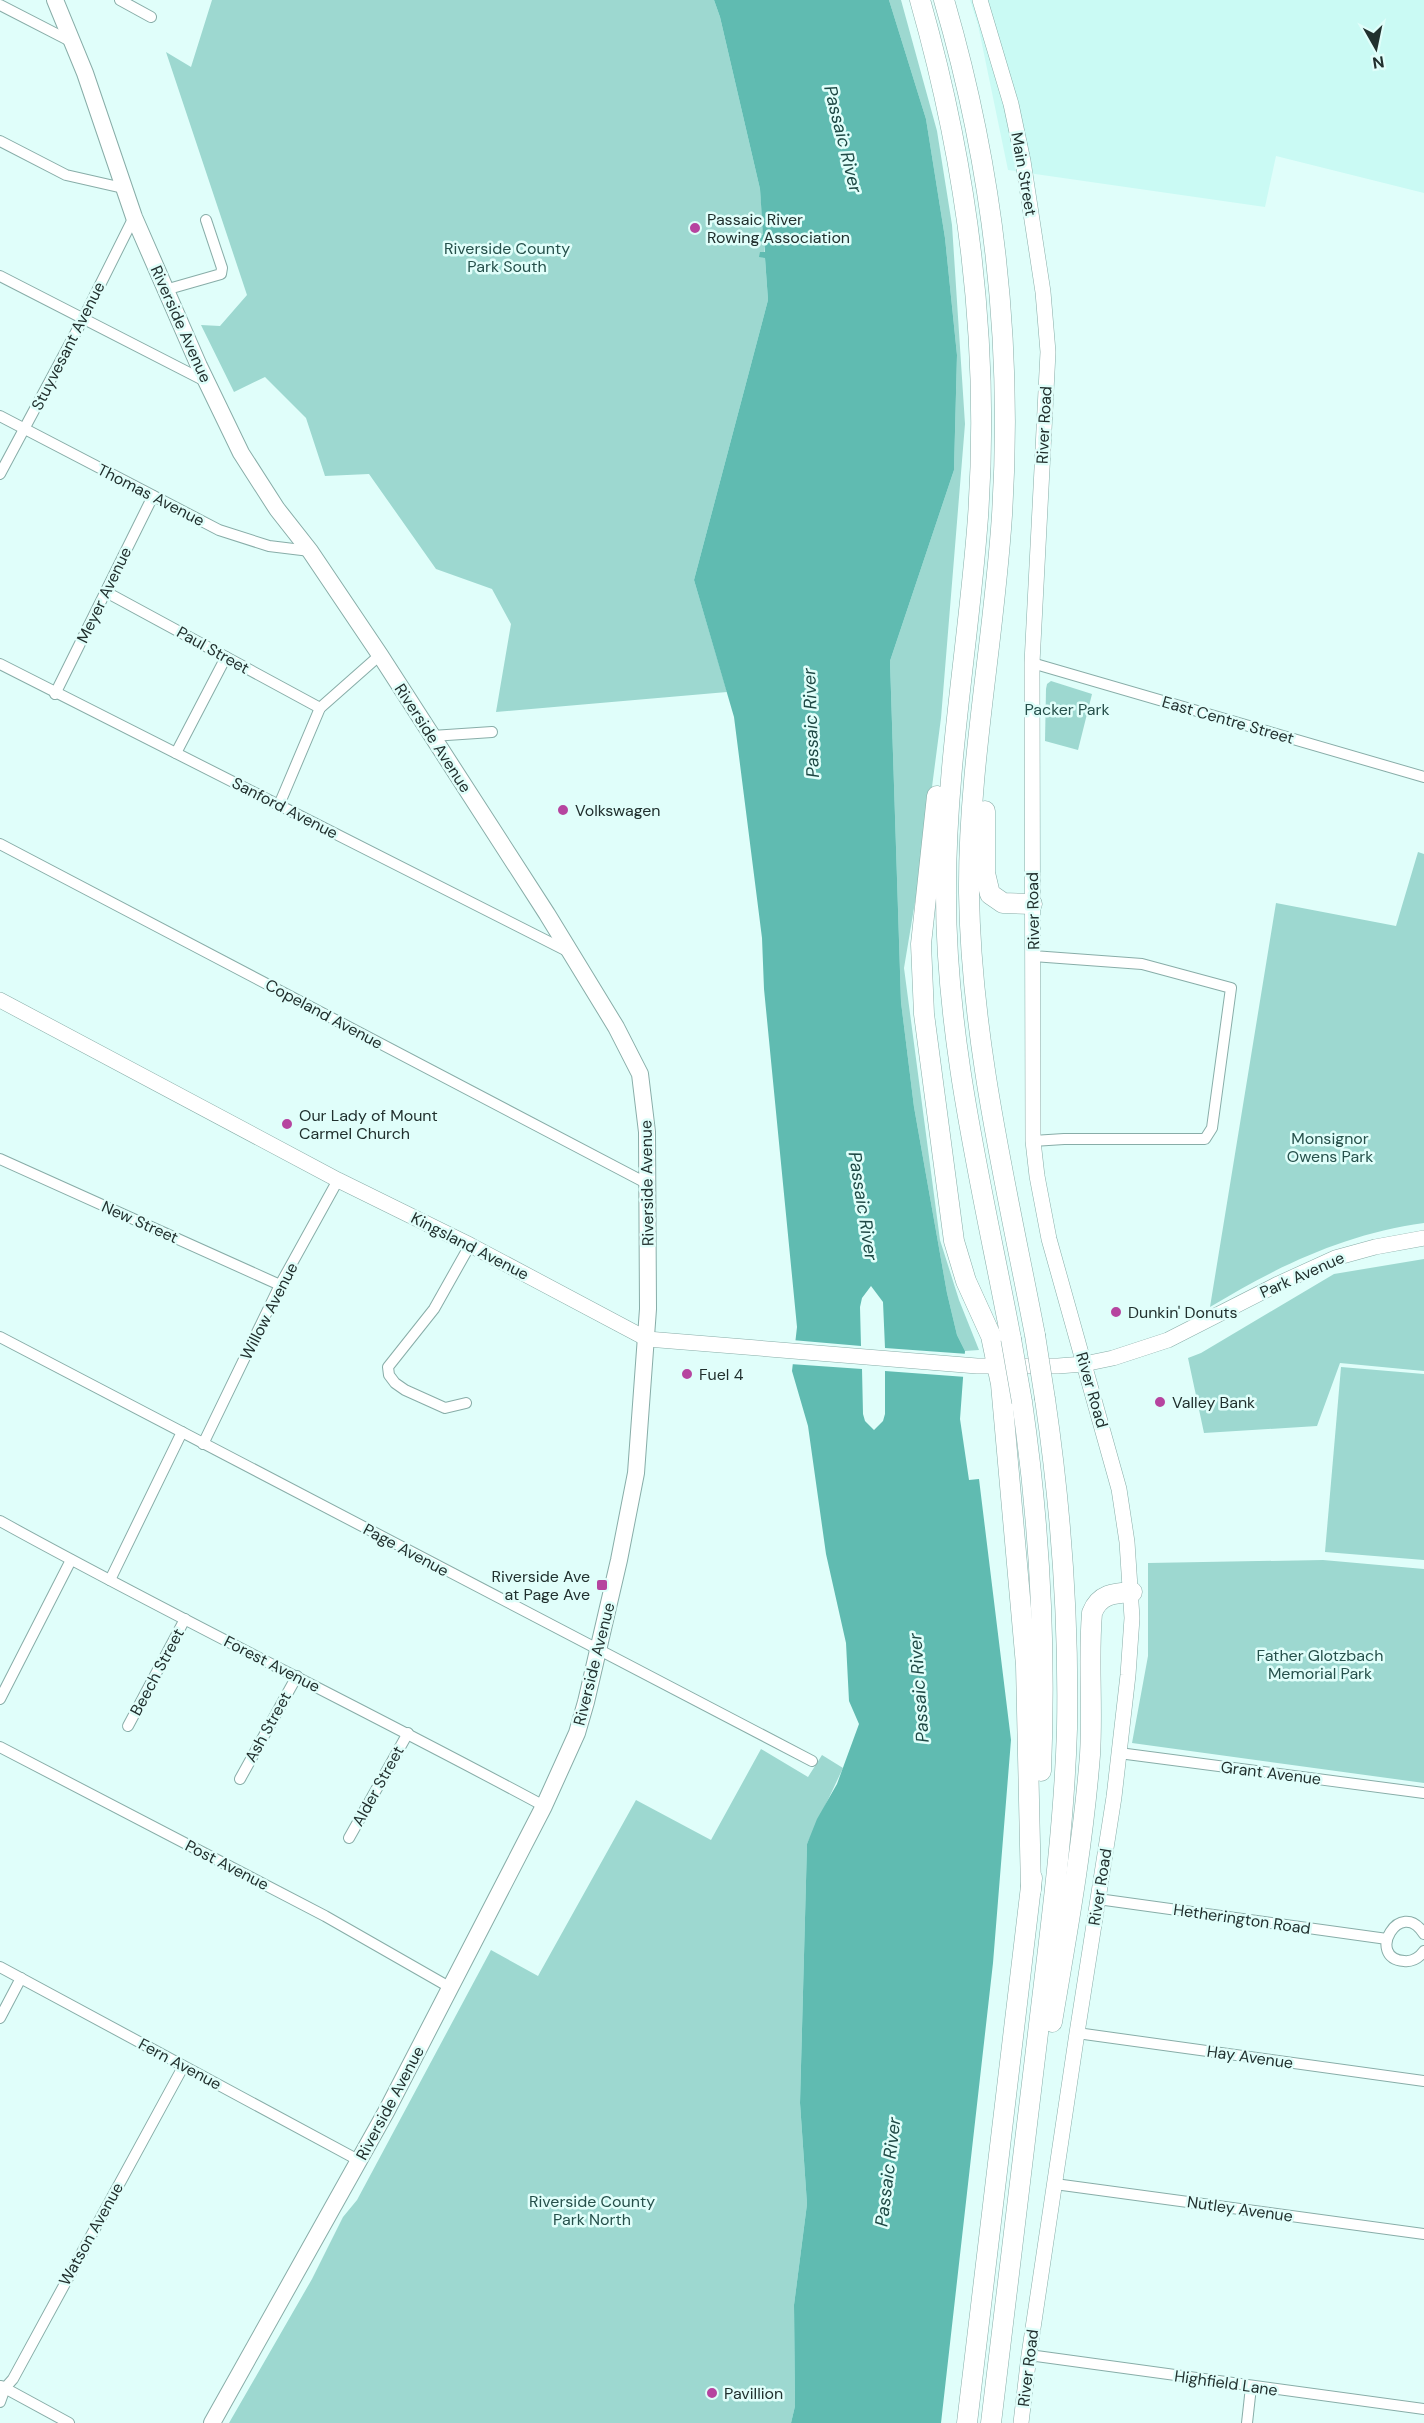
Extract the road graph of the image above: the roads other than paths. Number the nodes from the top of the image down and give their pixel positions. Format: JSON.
{"nodes":[{"id":1,"x":56,"y":0,"type":"edge"},
{"id":2,"x":120,"y":0,"type":"edge"},
{"id":3,"x":920,"y":0,"type":"edge"},
{"id":4,"x":944,"y":0,"type":"edge"},
{"id":5,"x":980,"y":0,"type":"edge"},
{"id":6,"x":0,"y":5,"type":"edge"},
{"id":7,"x":152,"y":17,"type":"dead end"},
{"id":8,"x":74,"y":44,"type":"junction"},
{"id":9,"x":0,"y":141,"type":"edge"},
{"id":10,"x":123,"y":188,"type":"junction"},
{"id":11,"x":134,"y":217,"type":"junction"},
{"id":12,"x":206,"y":220,"type":"dead end"},
{"id":13,"x":0,"y":276,"type":"edge"},
{"id":14,"x":165,"y":290,"type":"junction"},
{"id":15,"x":83,"y":319,"type":"junction"},
{"id":16,"x":1048,"y":352,"type":"joint"},
{"id":17,"x":206,"y":382,"type":"junction"},
{"id":18,"x":0,"y":416,"type":"edge"},
{"id":19,"x":25,"y":429,"type":"junction"},
{"id":20,"x":0,"y":474,"type":"edge"},
{"id":21,"x":153,"y":496,"type":"junction"},
{"id":22,"x":310,"y":550,"type":"junction"},
{"id":23,"x":106,"y":591,"type":"junction"},
{"id":24,"x":995,"y":595,"type":"junction"},
{"id":25,"x":380,"y":655,"type":"junction"},
{"id":26,"x":226,"y":657,"type":"junction"},
{"id":27,"x":1032,"y":663,"type":"junction"},
{"id":28,"x":0,"y":664,"type":"edge"},
{"id":29,"x":55,"y":693,"type":"junction"},
{"id":30,"x":320,"y":708,"type":"junction"},
{"id":31,"x":957,"y":725,"type":"junction"},
{"id":32,"x":492,"y":732,"type":"dead end"},
{"id":33,"x":432,"y":736,"type":"junction"},
{"id":34,"x":176,"y":753,"type":"junction"},
{"id":35,"x":1424,"y":777,"type":"edge"},
{"id":36,"x":279,"y":805,"type":"junction"},
{"id":37,"x":0,"y":844,"type":"edge"},
{"id":38,"x":1032,"y":904,"type":"junction"},
{"id":39,"x":571,"y":952,"type":"junction"},
{"id":40,"x":1033,"y":956,"type":"junction"},
{"id":41,"x":0,"y":1000,"type":"edge"},
{"id":42,"x":1033,"y":1142,"type":"junction"},
{"id":43,"x":0,"y":1159,"type":"edge"},
{"id":44,"x":338,"y":1180,"type":"junction"},
{"id":45,"x":648,"y":1184,"type":"junction"},
{"id":46,"x":1424,"y":1238,"type":"edge"},
{"id":47,"x":470,"y":1245,"type":"junction"},
{"id":48,"x":280,"y":1285,"type":"junction"},
{"id":49,"x":0,"y":1337,"type":"edge"},
{"id":50,"x":646,"y":1339,"type":"junction"},
{"id":51,"x":1084,"y":1364,"type":"junction"},
{"id":52,"x":977,"y":1366,"type":"joint"},
{"id":53,"x":998,"y":1366,"type":"junction"},
{"id":54,"x":466,"y":1403,"type":"dead end"},
{"id":55,"x":182,"y":1432,"type":"junction"},
{"id":56,"x":203,"y":1444,"type":"junction"},
{"id":57,"x":0,"y":1521,"type":"edge"},
{"id":58,"x":71,"y":1560,"type":"junction"},
{"id":59,"x":110,"y":1580,"type":"junction"},
{"id":60,"x":1132,"y":1592,"type":"junction"},
{"id":61,"x":185,"y":1619,"type":"junction"},
{"id":62,"x":598,"y":1651,"type":"junction"},
{"id":63,"x":297,"y":1676,"type":"junction"},
{"id":64,"x":0,"y":1699,"type":"edge"},
{"id":65,"x":128,"y":1726,"type":"dead end"},
{"id":66,"x":408,"y":1733,"type":"junction"},
{"id":67,"x":0,"y":1747,"type":"edge"},
{"id":68,"x":1119,"y":1753,"type":"junction"},
{"id":69,"x":812,"y":1761,"type":"dead end"},
{"id":70,"x":240,"y":1779,"type":"dead end"},
{"id":71,"x":1424,"y":1793,"type":"edge"},
{"id":72,"x":544,"y":1806,"type":"junction"},
{"id":73,"x":349,"y":1838,"type":"dead end"},
{"id":74,"x":1031,"y":1890,"type":"junction"},
{"id":75,"x":1098,"y":1899,"type":"junction"},
{"id":76,"x":1424,"y":1934,"type":"edge"},
{"id":77,"x":1387,"y":1939,"type":"junction"},
{"id":78,"x":1424,"y":1951,"type":"edge"},
{"id":79,"x":0,"y":1967,"type":"edge"},
{"id":80,"x":21,"y":1978,"type":"junction"},
{"id":81,"x":451,"y":1988,"type":"junction"},
{"id":82,"x":0,"y":2018,"type":"edge"},
{"id":83,"x":1077,"y":2033,"type":"junction"},
{"id":84,"x":183,"y":2067,"type":"junction"},
{"id":85,"x":1424,"y":2080,"type":"edge"},
{"id":86,"x":360,"y":2160,"type":"junction"},
{"id":87,"x":1022,"y":2168,"type":"junction"},
{"id":88,"x":1055,"y":2184,"type":"junction"},
{"id":89,"x":1424,"y":2234,"type":"edge"},
{"id":90,"x":1029,"y":2355,"type":"junction"},
{"id":91,"x":2,"y":2387,"type":"edge"},
{"id":92,"x":1251,"y":2387,"type":"junction"},
{"id":93,"x":0,"y":2402,"type":"edge"},
{"id":94,"x":1424,"y":2409,"type":"edge"},
{"id":95,"x":69,"y":2423,"type":"edge"},
{"id":96,"x":212,"y":2423,"type":"edge"},
{"id":97,"x":967,"y":2423,"type":"edge"},
{"id":98,"x":991,"y":2423,"type":"edge"},
{"id":99,"x":1022,"y":2423,"type":"edge"},
{"id":100,"x":1247,"y":2423,"type":"edge"}],
"edges":[{"from":1,"to":8,"type":"main road","name":"Riverside Avenue"},
{"from":2,"to":7,"type":"street"},
{"from":3,"to":31,"type":"highway"},
{"from":4,"to":24,"type":"highway"},
{"from":5,"to":16,"type":"main road","name":"Main Street"},
{"from":6,"to":8,"type":"street"},
{"from":8,"to":10,"type":"main road","name":"Riverside Avenue"},
{"from":9,"to":10,"type":"street"},
{"from":10,"to":11,"type":"main road","name":"Riverside Avenue"},
{"from":11,"to":14,"type":"main road","name":"Riverside Avenue"},
{"from":11,"to":15,"type":"street","name":"Stuyvesant Avenue"},
{"from":12,"to":14,"type":"street"},
{"from":13,"to":15,"type":"street"},
{"from":14,"to":17,"type":"main road","name":"Riverside Avenue"},
{"from":15,"to":17,"type":"street"},
{"from":15,"to":19,"type":"street","name":"Stuyvesant Avenue"},
{"from":16,"to":27,"type":"main road","name":"River Road"},
{"from":17,"to":22,"type":"main road","name":"Riverside Avenue"},
{"from":18,"to":19,"type":"street","name":"Thomas Avenue"},
{"from":19,"to":20,"type":"street","name":"Stuyvesant Avenue"},
{"from":19,"to":21,"type":"street","name":"Thomas Avenue"},
{"from":21,"to":22,"type":"street","name":"Thomas Avenue"},
{"from":21,"to":23,"type":"street","name":"Meyer Avenue"},
{"from":22,"to":25,"type":"main road","name":"Riverside Avenue"},
{"from":23,"to":26,"type":"street","name":"Paul Street"},
{"from":23,"to":29,"type":"street","name":"Meyer Avenue"},
{"from":24,"to":38,"type":"highway"},
{"from":24,"to":87,"type":"highway","bridge":true},
{"from":25,"to":30,"type":"street"},
{"from":25,"to":33,"type":"main road","name":"Riverside Avenue"},
{"from":26,"to":30,"type":"street","name":"Paul Street"},
{"from":26,"to":34,"type":"street"},
{"from":27,"to":35,"type":"street","name":"East Centre Street"},
{"from":27,"to":38,"type":"main road","name":"River Road"},
{"from":28,"to":29,"type":"street","name":"Sanford Avenue"},
{"from":29,"to":34,"type":"street","name":"Sanford Avenue"},
{"from":30,"to":36,"type":"street"},
{"from":31,"to":53,"type":"highway"},
{"from":31,"to":74,"type":"highway","bridge":true},
{"from":32,"to":33,"type":"street"},
{"from":33,"to":39,"type":"main road","name":"Riverside Avenue"},
{"from":34,"to":36,"type":"street","name":"Sanford Avenue"},
{"from":36,"to":39,"type":"street","name":"Sanford Avenue"},
{"from":37,"to":45,"type":"street","name":"Copeland Avenue"},
{"from":38,"to":40,"type":"main road","name":"River Road"},
{"from":39,"to":45,"type":"main road","name":"Riverside Avenue"},
{"from":40,"to":42,"type":"main road","name":"River Road"},
{"from":40,"to":42,"type":"street"},
{"from":41,"to":44,"type":"main road","name":"Kingsland Avenue"},
{"from":42,"to":51,"type":"main road","name":"River Road"},
{"from":43,"to":48,"type":"street","name":"New Street"},
{"from":44,"to":47,"type":"main road","name":"Kingsland Avenue"},
{"from":44,"to":48,"type":"street","name":"Willow Avenue"},
{"from":45,"to":50,"type":"main road","name":"Riverside Avenue"},
{"from":46,"to":51,"type":"main road","name":"Park Avenue"},
{"from":47,"to":50,"type":"main road","name":"Kingsland Avenue"},
{"from":47,"to":54,"type":"street"},
{"from":48,"to":56,"type":"street","name":"Willow Avenue"},
{"from":49,"to":55,"type":"street","name":"Page Avenue"},
{"from":50,"to":52,"type":"main road","name":"Kingsland Avenue"},
{"from":50,"to":62,"type":"main road","name":"Riverside Avenue"},
{"from":51,"to":53,"type":"main road","name":"Park Avenue"},
{"from":51,"to":60,"type":"main road","name":"River Road"},
{"from":52,"to":53,"type":"main road","name":"Park Avenue"},
{"from":53,"to":74,"type":"highway"},
{"from":55,"to":56,"type":"street","name":"Page Avenue"},
{"from":55,"to":59,"type":"street"},
{"from":56,"to":62,"type":"street","name":"Page Avenue"},
{"from":57,"to":58,"type":"street","name":"Forest Avenue"},
{"from":58,"to":59,"type":"street","name":"Forest Avenue"},
{"from":58,"to":64,"type":"street"},
{"from":59,"to":61,"type":"street","name":"Forest Avenue"},
{"from":60,"to":68,"type":"main road","name":"River Road"},
{"from":60,"to":87,"type":"highway"},
{"from":61,"to":63,"type":"street","name":"Forest Avenue"},
{"from":61,"to":65,"type":"street","name":"Beech Street"},
{"from":62,"to":69,"type":"street","name":"Page Avenue"},
{"from":62,"to":72,"type":"main road","name":"Riverside Avenue"},
{"from":63,"to":66,"type":"street","name":"Forest Avenue"},
{"from":63,"to":70,"type":"street","name":"Ash Street"},
{"from":66,"to":72,"type":"street","name":"Forest Avenue"},
{"from":66,"to":73,"type":"street","name":"Alder Street"},
{"from":67,"to":81,"type":"street","name":"Post Avenue"},
{"from":68,"to":71,"type":"street","name":"Grant Avenue"},
{"from":68,"to":75,"type":"main road","name":"River Road"},
{"from":72,"to":81,"type":"main road","name":"Riverside Avenue"},
{"from":74,"to":97,"type":"highway"},
{"from":75,"to":77,"type":"street","name":"Hetherington Road"},
{"from":75,"to":83,"type":"main road","name":"River Road"},
{"from":76,"to":77,"type":"street"},
{"from":77,"to":78,"type":"street"},
{"from":79,"to":80,"type":"street","name":"Fern Avenue"},
{"from":80,"to":82,"type":"street"},
{"from":80,"to":84,"type":"street","name":"Fern Avenue"},
{"from":81,"to":86,"type":"main road","name":"Riverside Avenue"},
{"from":83,"to":85,"type":"street","name":"Hay Avenue"},
{"from":83,"to":88,"type":"main road","name":"River Road"},
{"from":84,"to":86,"type":"street","name":"Fern Avenue"},
{"from":84,"to":91,"type":"street","name":"Watson Avenue"},
{"from":86,"to":96,"type":"main road","name":"Riverside Avenue"},
{"from":87,"to":98,"type":"highway"},
{"from":88,"to":89,"type":"street","name":"Nutley Avenue"},
{"from":88,"to":90,"type":"main road","name":"River Road"},
{"from":90,"to":92,"type":"street","name":"Highfield Lane"},
{"from":90,"to":99,"type":"main road","name":"River Road"},
{"from":91,"to":93,"type":"street","name":"Watson Avenue"},
{"from":91,"to":95,"type":"street"},
{"from":92,"to":94,"type":"street","name":"Highfield Lane"},
{"from":92,"to":100,"type":"street"}]}
